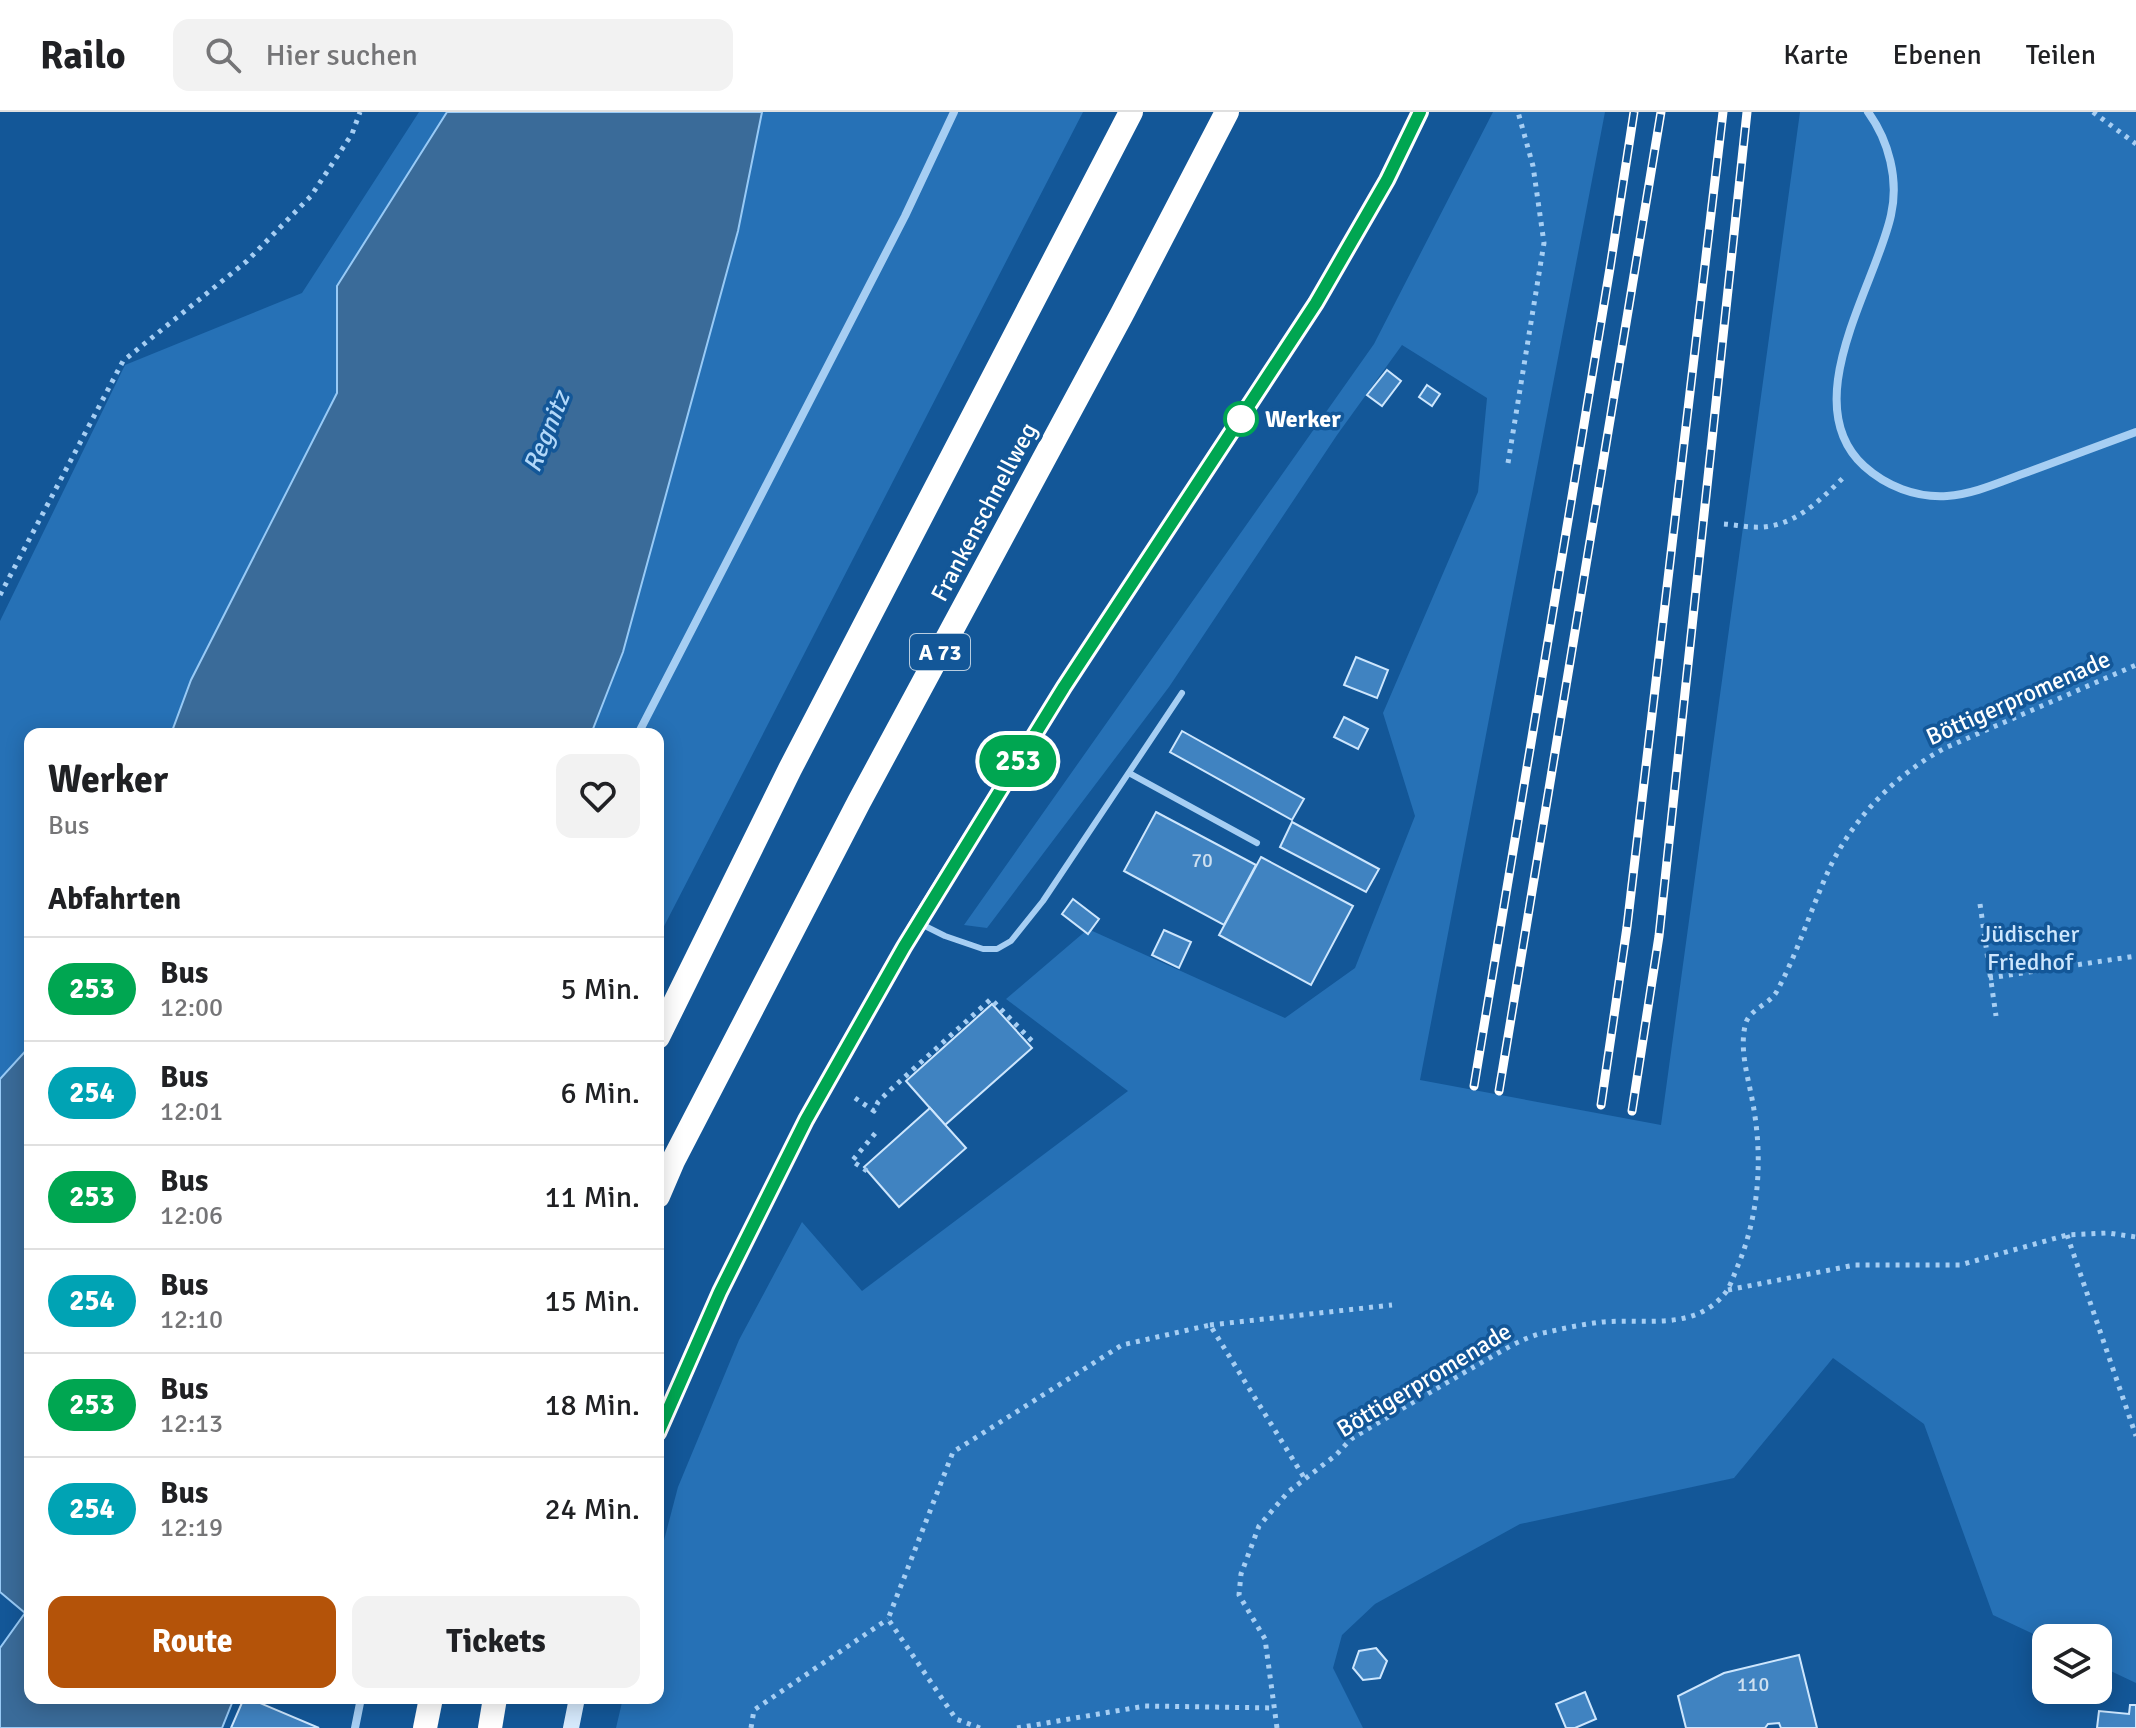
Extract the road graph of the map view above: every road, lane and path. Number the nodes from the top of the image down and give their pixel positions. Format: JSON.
{"nodes":[{"id":1,"x":360,"y":112,"type":"edge"},
{"id":2,"x":954,"y":112,"type":"edge"},
{"id":3,"x":1131,"y":112,"type":"edge"},
{"id":4,"x":1227,"y":112,"type":"edge"},
{"id":5,"x":1420,"y":112,"type":"edge"},
{"id":6,"x":1518,"y":112,"type":"edge"},
{"id":7,"x":1868,"y":112,"type":"edge"},
{"id":8,"x":2093,"y":112,"type":"edge"},
{"id":9,"x":2136,"y":144,"type":"edge"},
{"id":10,"x":2136,"y":432,"type":"edge"},
{"id":11,"x":1508,"y":463,"type":"dead end"},
{"id":12,"x":1860,"y":463,"type":"junction"},
{"id":13,"x":1724,"y":524,"type":"dead end"},
{"id":14,"x":0,"y":595,"type":"edge"},
{"id":15,"x":2136,"y":665,"type":"edge"},
{"id":16,"x":1182,"y":693,"type":"dead end"},
{"id":17,"x":641,"y":728,"type":"edge"},
{"id":18,"x":1129,"y":773,"type":"junction"},
{"id":19,"x":1257,"y":843,"type":"dead end"},
{"id":20,"x":1980,"y":904,"type":"dead end"},
{"id":21,"x":918,"y":923,"type":"junction"},
{"id":22,"x":2136,"y":956,"type":"edge"},
{"id":23,"x":1989,"y":978,"type":"junction"},
{"id":24,"x":1996,"y":1016,"type":"dead end"},
{"id":25,"x":664,"y":1025,"type":"edge"},
{"id":26,"x":1032,"y":1041,"type":"dead end"},
{"id":27,"x":855,"y":1098,"type":"dead end"},
{"id":28,"x":878,"y":1130,"type":"dead end"},
{"id":29,"x":867,"y":1171,"type":"dead end"},
{"id":30,"x":664,"y":1182,"type":"edge"},
{"id":31,"x":2067,"y":1235,"type":"junction"},
{"id":32,"x":2136,"y":1237,"type":"edge"},
{"id":33,"x":1728,"y":1290,"type":"junction"},
{"id":34,"x":1392,"y":1305,"type":"dead end"},
{"id":35,"x":1210,"y":1325,"type":"junction"},
{"id":36,"x":664,"y":1419,"type":"edge"},
{"id":37,"x":2136,"y":1436,"type":"edge"},
{"id":38,"x":1305,"y":1479,"type":"junction"},
{"id":39,"x":888,"y":1619,"type":"junction"},
{"id":40,"x":360,"y":1704,"type":"edge"},
{"id":41,"x":430,"y":1704,"type":"edge"},
{"id":42,"x":494,"y":1704,"type":"edge"},
{"id":43,"x":576,"y":1704,"type":"edge"},
{"id":44,"x":1274,"y":1708,"type":"junction"},
{"id":45,"x":355,"y":1728,"type":"edge"},
{"id":46,"x":425,"y":1728,"type":"edge"},
{"id":47,"x":490,"y":1728,"type":"edge"},
{"id":48,"x":571,"y":1728,"type":"edge"},
{"id":49,"x":751,"y":1728,"type":"edge"},
{"id":50,"x":980,"y":1728,"type":"edge"},
{"id":51,"x":1017,"y":1728,"type":"edge"},
{"id":52,"x":1277,"y":1728,"type":"edge"}],
"edges":[{"from":1,"to":14,"type":"path"},
{"from":2,"to":17,"type":"street"},
{"from":3,"to":25,"type":"highway"},
{"from":4,"to":30,"type":"highway","name":"Frankenschnellweg","number":"A 73"},
{"from":5,"to":21,"type":"main road"},
{"from":6,"to":11,"type":"path"},
{"from":7,"to":12,"type":"street"},
{"from":8,"to":9,"type":"path"},
{"from":10,"to":12,"type":"street"},
{"from":12,"to":13,"type":"path"},
{"from":15,"to":33,"type":"path","name":"Böttigerpromenade"},
{"from":16,"to":18,"type":"lane"},
{"from":18,"to":19,"type":"lane"},
{"from":18,"to":21,"type":"lane"},
{"from":20,"to":23,"type":"path"},
{"from":21,"to":36,"type":"main road"},
{"from":22,"to":23,"type":"path"},
{"from":23,"to":24,"type":"path"},
{"from":26,"to":27,"type":"path"},
{"from":28,"to":29,"type":"path"},
{"from":31,"to":32,"type":"path"},
{"from":31,"to":33,"type":"path"},
{"from":31,"to":37,"type":"path"},
{"from":33,"to":38,"type":"path","name":"Böttigerpromenade"},
{"from":34,"to":35,"type":"path"},
{"from":35,"to":38,"type":"path"},
{"from":35,"to":39,"type":"path"},
{"from":38,"to":44,"type":"path","name":"Böttigerpromenade"},
{"from":39,"to":49,"type":"path"},
{"from":39,"to":50,"type":"path"},
{"from":40,"to":45,"type":"street"},
{"from":41,"to":46,"type":"highway"},
{"from":42,"to":47,"type":"highway"},
{"from":43,"to":48,"type":"main road"},
{"from":44,"to":51,"type":"path"},
{"from":44,"to":52,"type":"path","name":"Böttigerpromenade"}]}
